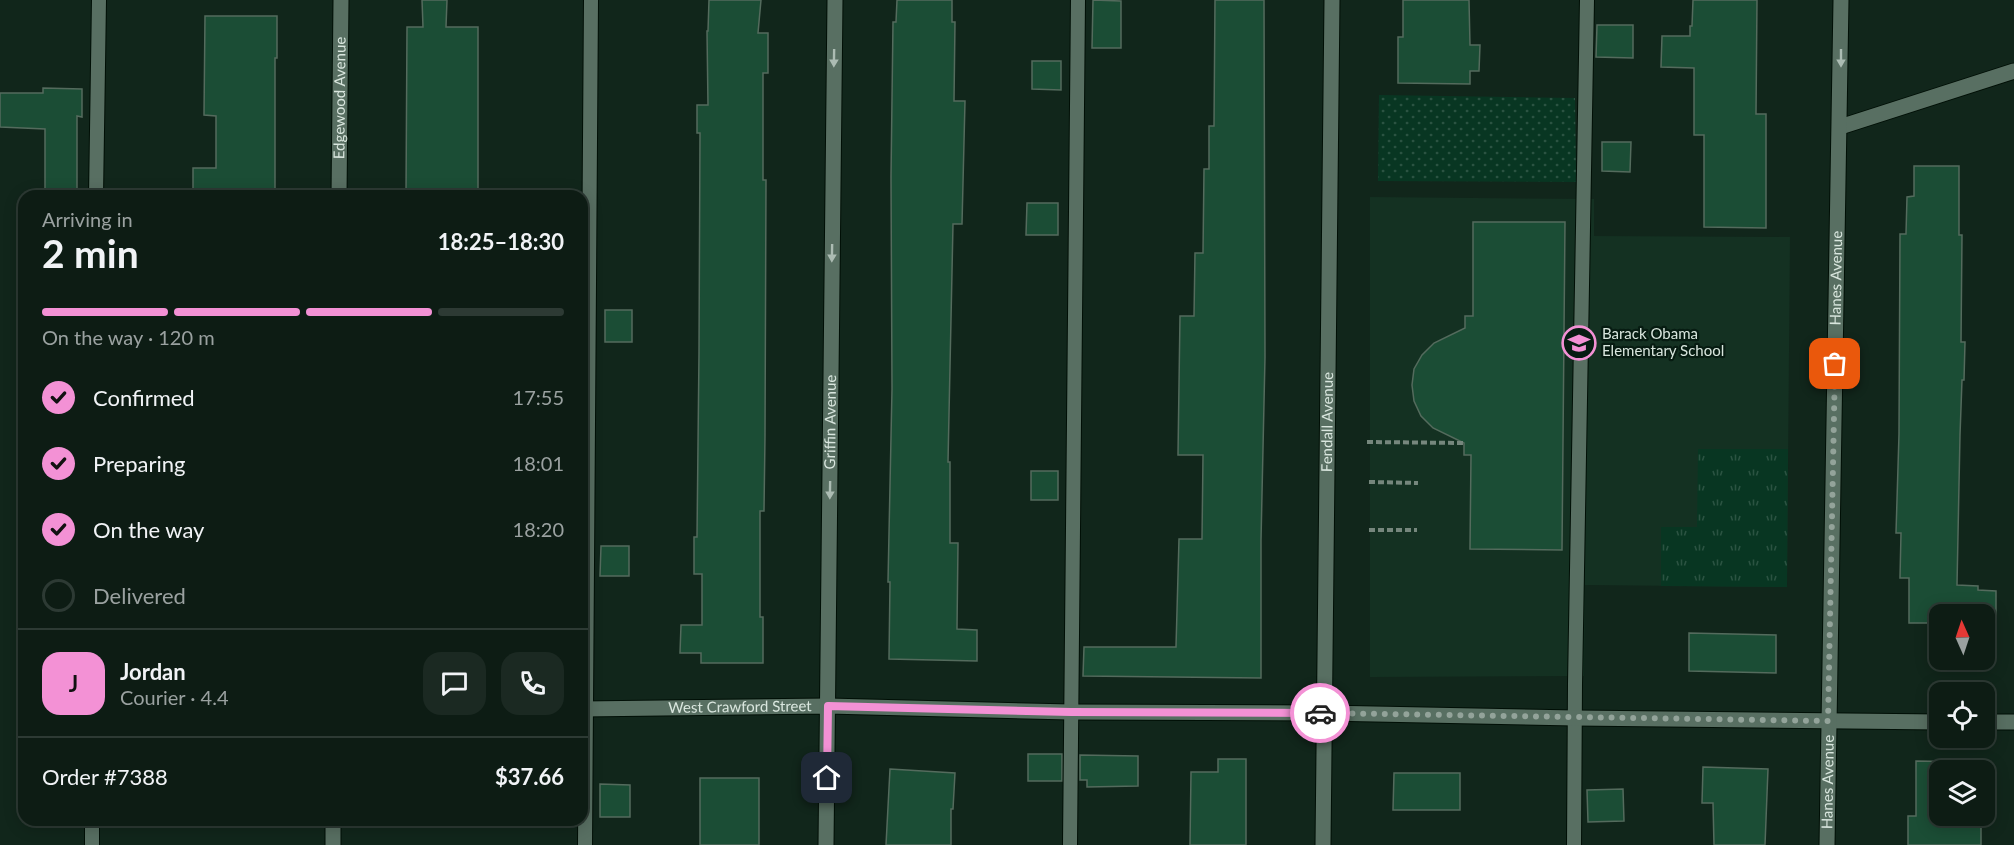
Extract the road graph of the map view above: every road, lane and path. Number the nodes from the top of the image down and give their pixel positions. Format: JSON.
{"nodes":[{"id":1,"x":99,"y":0,"type":"edge"},
{"id":2,"x":341,"y":0,"type":"edge"},
{"id":3,"x":591,"y":0,"type":"edge"},
{"id":4,"x":835,"y":0,"type":"edge"},
{"id":5,"x":1078,"y":0,"type":"edge"},
{"id":6,"x":1332,"y":0,"type":"edge"},
{"id":7,"x":1587,"y":0,"type":"edge"},
{"id":8,"x":1841,"y":0,"type":"edge"},
{"id":9,"x":2014,"y":71,"type":"edge"},
{"id":10,"x":1840,"y":127,"type":"junction"},
{"id":11,"x":96,"y":190,"type":"edge"},
{"id":12,"x":339,"y":190,"type":"edge"},
{"id":13,"x":588,"y":265,"type":"edge"},
{"id":14,"x":1367,"y":442,"type":"dead end"},
{"id":15,"x":1464,"y":443,"type":"dead end"},
{"id":16,"x":1369,"y":482,"type":"dead end"},
{"id":17,"x":1418,"y":483,"type":"dead end"},
{"id":18,"x":1369,"y":530,"type":"dead end"},
{"id":19,"x":1418,"y":530,"type":"dead end"},
{"id":20,"x":828,"y":706,"type":"junction"},
{"id":21,"x":588,"y":709,"type":"edge"},
{"id":22,"x":1071,"y":712,"type":"junction"},
{"id":23,"x":1324,"y":713,"type":"junction"},
{"id":24,"x":1575,"y":718,"type":"junction"},
{"id":25,"x":1828,"y":721,"type":"junction"},
{"id":26,"x":1929,"y":722,"type":"edge"},
{"id":27,"x":1995,"y":722,"type":"edge"},
{"id":28,"x":2014,"y":722,"type":"edge"},
{"id":29,"x":92,"y":826,"type":"edge"},
{"id":30,"x":333,"y":826,"type":"edge"},
{"id":31,"x":585,"y":826,"type":"edge"},
{"id":32,"x":92,"y":845,"type":"edge"},
{"id":33,"x":333,"y":845,"type":"edge"},
{"id":34,"x":585,"y":845,"type":"edge"},
{"id":35,"x":826,"y":845,"type":"edge"},
{"id":36,"x":1071,"y":845,"type":"edge"},
{"id":37,"x":1323,"y":845,"type":"edge"},
{"id":38,"x":1574,"y":845,"type":"edge"},
{"id":39,"x":1827,"y":845,"type":"edge"}],
"edges":[{"from":1,"to":11,"type":"lane"},
{"from":2,"to":12,"type":"street","name":"Edgewood Avenue"},
{"from":3,"to":13,"type":"lane"},
{"from":4,"to":20,"type":"street","name":"Griffin Avenue","one_way":true},
{"from":5,"to":22,"type":"lane"},
{"from":6,"to":23,"type":"street","name":"Fendall Avenue"},
{"from":7,"to":24,"type":"lane"},
{"from":8,"to":10,"type":"street","name":"Hanes Avenue","one_way":true},
{"from":9,"to":10,"type":"street"},
{"from":10,"to":25,"type":"street","name":"Hanes Avenue"},
{"from":14,"to":15,"type":"path"},
{"from":16,"to":17,"type":"path"},
{"from":18,"to":19,"type":"path"},
{"from":20,"to":21,"type":"street","name":"West Crawford Street"},
{"from":20,"to":22,"type":"street","name":"West Crawford Street"},
{"from":20,"to":35,"type":"street","name":"Griffin Avenue"},
{"from":22,"to":23,"type":"street","name":"West Crawford Street"},
{"from":22,"to":36,"type":"lane"},
{"from":23,"to":24,"type":"street","name":"West Crawford Street"},
{"from":23,"to":37,"type":"street","name":"Fendall Avenue"},
{"from":24,"to":25,"type":"street","name":"West Crawford Street"},
{"from":24,"to":38,"type":"lane"},
{"from":25,"to":26,"type":"street","name":"West Crawford Street"},
{"from":25,"to":39,"type":"street","name":"Hanes Avenue"},
{"from":27,"to":28,"type":"street"},
{"from":29,"to":32,"type":"lane"},
{"from":30,"to":33,"type":"street"},
{"from":31,"to":34,"type":"lane"}]}
